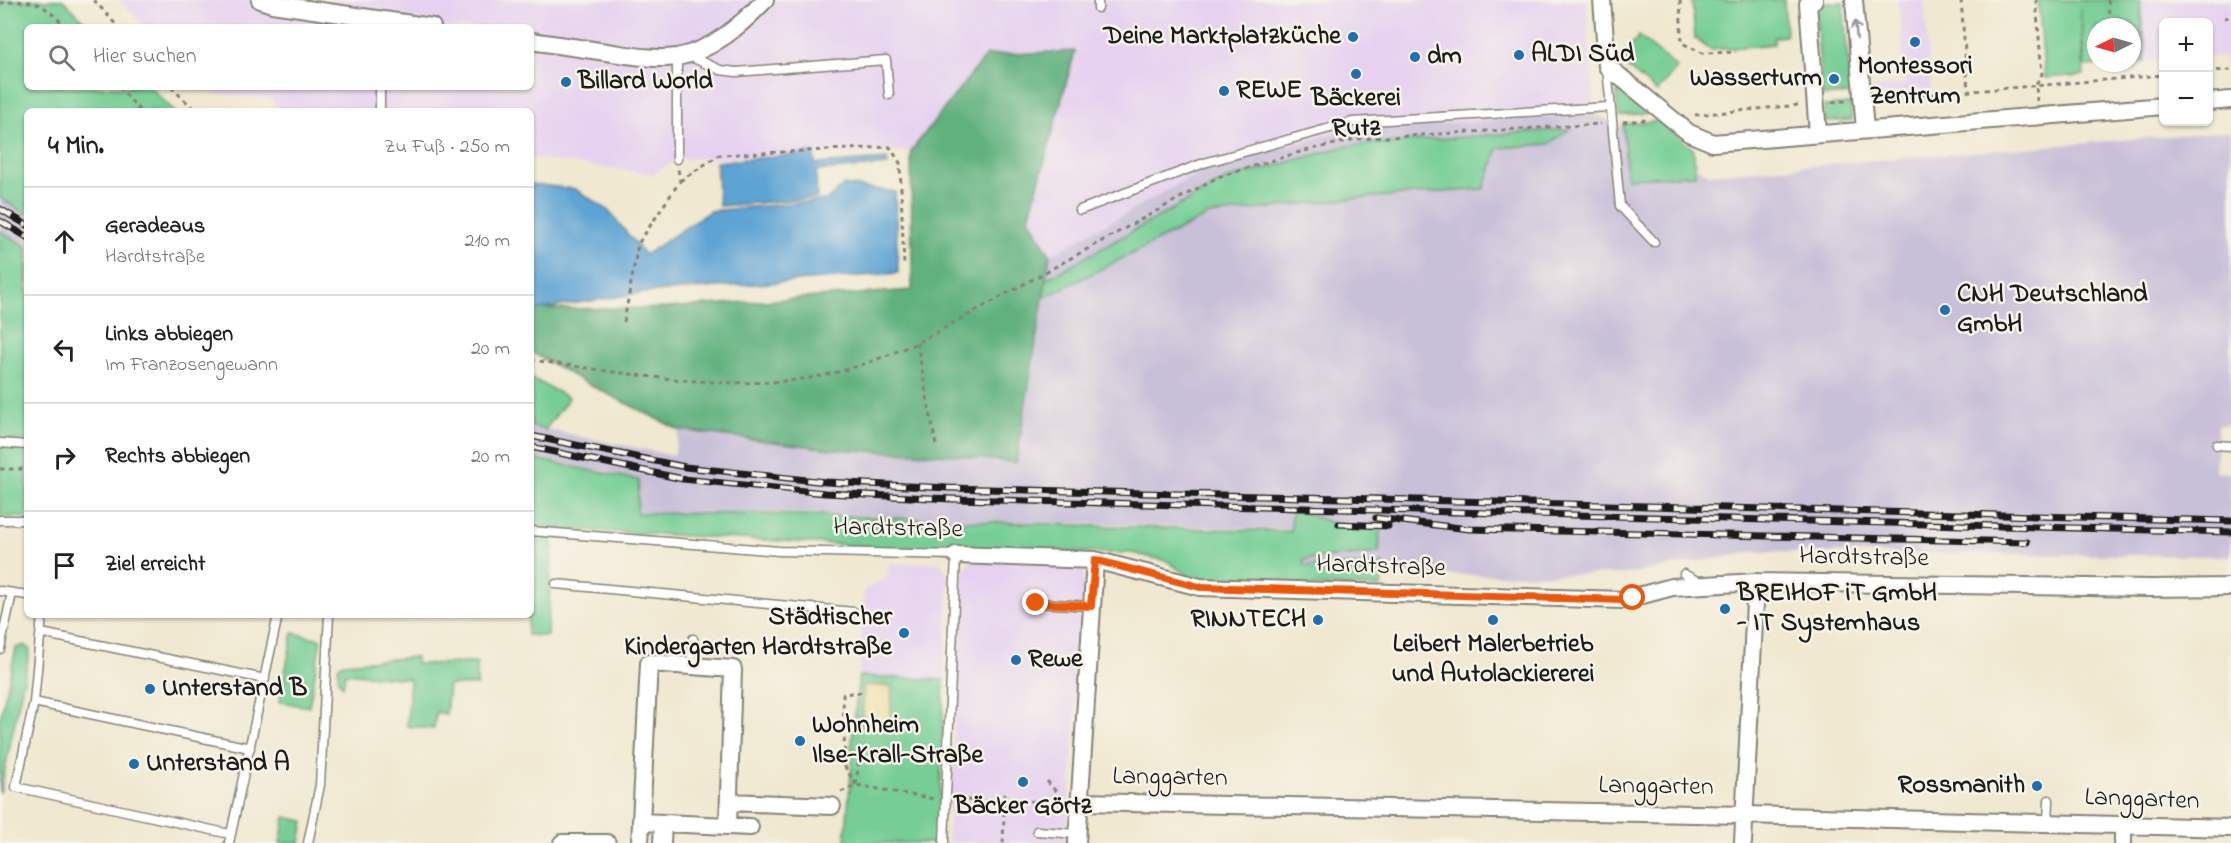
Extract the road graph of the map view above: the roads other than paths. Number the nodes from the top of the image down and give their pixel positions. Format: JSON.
{"nodes":[{"id":1,"x":260,"y":0,"type":"edge"},
{"id":2,"x":765,"y":0,"type":"edge"},
{"id":3,"x":1602,"y":0,"type":"edge"},
{"id":4,"x":1814,"y":0,"type":"edge"},
{"id":5,"x":1854,"y":0,"type":"edge"},
{"id":6,"x":389,"y":24,"type":"edge"},
{"id":7,"x":534,"y":41,"type":"edge"},
{"id":8,"x":682,"y":56,"type":"junction"},
{"id":9,"x":1606,"y":66,"type":"junction"},
{"id":10,"x":380,"y":90,"type":"edge"},
{"id":11,"x":889,"y":95,"type":"dead end"},
{"id":12,"x":2231,"y":100,"type":"edge"},
{"id":13,"x":2213,"y":102,"type":"edge"},
{"id":14,"x":2159,"y":106,"type":"edge"},
{"id":15,"x":1609,"y":107,"type":"junction"},
{"id":16,"x":380,"y":108,"type":"edge"},
{"id":17,"x":1865,"y":130,"type":"junction"},
{"id":18,"x":1818,"y":134,"type":"junction"},
{"id":19,"x":676,"y":159,"type":"road end"},
{"id":20,"x":1080,"y":210,"type":"dead end"},
{"id":21,"x":1654,"y":242,"type":"dead end"},
{"id":22,"x":0,"y":443,"type":"edge"},
{"id":23,"x":24,"y":445,"type":"edge"},
{"id":24,"x":2217,"y":445,"type":"dead end"},
{"id":25,"x":2231,"y":446,"type":"edge"},
{"id":26,"x":0,"y":520,"type":"edge"},
{"id":27,"x":24,"y":520,"type":"edge"},
{"id":28,"x":534,"y":531,"type":"edge"},
{"id":29,"x":956,"y":555,"type":"junction"},
{"id":30,"x":1095,"y":560,"type":"junction"},
{"id":31,"x":1684,"y":574,"type":"dead end"},
{"id":32,"x":1756,"y":582,"type":"junction"},
{"id":33,"x":556,"y":584,"type":"dead end"},
{"id":34,"x":1707,"y":586,"type":"junction"},
{"id":35,"x":2231,"y":587,"type":"edge"},
{"id":36,"x":0,"y":591,"type":"edge"},
{"id":37,"x":12,"y":593,"type":"junction"},
{"id":38,"x":24,"y":595,"type":"edge"},
{"id":39,"x":1036,"y":603,"type":"dead end"},
{"id":40,"x":1091,"y":606,"type":"junction"},
{"id":41,"x":854,"y":612,"type":"dead end"},
{"id":42,"x":42,"y":618,"type":"edge"},
{"id":43,"x":277,"y":618,"type":"edge"},
{"id":44,"x":329,"y":618,"type":"edge"},
{"id":45,"x":41,"y":633,"type":"junction"},
{"id":46,"x":693,"y":639,"type":"dead end"},
{"id":47,"x":0,"y":649,"type":"edge"},
{"id":48,"x":691,"y":666,"type":"junction"},
{"id":49,"x":265,"y":679,"type":"junction"},
{"id":50,"x":34,"y":702,"type":"junction"},
{"id":51,"x":250,"y":748,"type":"junction"},
{"id":52,"x":2049,"y":800,"type":"dead end"},
{"id":53,"x":729,"y":801,"type":"junction"},
{"id":54,"x":1072,"y":802,"type":"junction"},
{"id":55,"x":753,"y":803,"type":"junction"},
{"id":56,"x":832,"y":806,"type":"road end"},
{"id":57,"x":1744,"y":815,"type":"junction"},
{"id":58,"x":642,"y":822,"type":"junction"},
{"id":59,"x":2048,"y":822,"type":"junction"},
{"id":60,"x":663,"y":823,"type":"junction"},
{"id":61,"x":2123,"y":824,"type":"junction"},
{"id":62,"x":728,"y":825,"type":"junction"},
{"id":63,"x":2231,"y":828,"type":"edge"},
{"id":64,"x":1036,"y":831,"type":"dead end"},
{"id":65,"x":749,"y":835,"type":"edge"},
{"id":66,"x":230,"y":838,"type":"edge"},
{"id":67,"x":1078,"y":838,"type":"edge"},
{"id":68,"x":308,"y":843,"type":"edge"},
{"id":69,"x":562,"y":843,"type":"edge"},
{"id":70,"x":606,"y":843,"type":"edge"},
{"id":71,"x":640,"y":843,"type":"edge"},
{"id":72,"x":662,"y":843,"type":"edge"},
{"id":73,"x":944,"y":843,"type":"edge"},
{"id":74,"x":1743,"y":843,"type":"edge"},
{"id":75,"x":2123,"y":843,"type":"edge"}],
"edges":[{"from":1,"to":6,"type":"street"},
{"from":2,"to":8,"type":"street"},
{"from":3,"to":9,"type":"street"},
{"from":4,"to":18,"type":"street"},
{"from":17,"to":5,"type":"street","one_way":true},
{"from":7,"to":8,"type":"street"},
{"from":8,"to":11,"type":"lane"},
{"from":8,"to":19,"type":"lane"},
{"from":9,"to":15,"type":"lane"},
{"from":9,"to":18,"type":"street"},
{"from":10,"to":16,"type":"lane"},
{"from":12,"to":13,"type":"street"},
{"from":14,"to":17,"type":"street"},
{"from":15,"to":20,"type":"lane"},
{"from":15,"to":21,"type":"lane"},
{"from":17,"to":18,"type":"street"},
{"from":22,"to":23,"type":"lane"},
{"from":24,"to":25,"type":"lane"},
{"from":26,"to":27,"type":"lane"},
{"from":28,"to":29,"type":"lane","name":"Hardtstraße"},
{"from":29,"to":30,"type":"street","name":"Hardtstraße"},
{"from":29,"to":73,"type":"lane"},
{"from":30,"to":34,"type":"street","name":"Hardtstraße"},
{"from":30,"to":40,"type":"street"},
{"from":31,"to":34,"type":"lane"},
{"from":32,"to":34,"type":"street","name":"Hardtstraße"},
{"from":32,"to":35,"type":"street","name":"Hardtstraße"},
{"from":32,"to":57,"type":"street"},
{"from":33,"to":41,"type":"lane"},
{"from":36,"to":37,"type":"lane"},
{"from":37,"to":38,"type":"lane"},
{"from":37,"to":47,"type":"lane"},
{"from":39,"to":40,"type":"lane"},
{"from":40,"to":54,"type":"street"},
{"from":42,"to":45,"type":"lane"},
{"from":43,"to":49,"type":"lane"},
{"from":44,"to":68,"type":"lane"},
{"from":45,"to":49,"type":"lane"},
{"from":45,"to":50,"type":"lane"},
{"from":46,"to":48,"type":"lane"},
{"from":48,"to":53,"type":"street"},
{"from":48,"to":58,"type":"street"},
{"from":49,"to":51,"type":"lane"},
{"from":50,"to":51,"type":"lane"},
{"from":50,"to":66,"type":"lane"},
{"from":51,"to":66,"type":"lane"},
{"from":52,"to":59,"type":"lane"},
{"from":53,"to":55,"type":"street"},
{"from":53,"to":62,"type":"street"},
{"from":54,"to":57,"type":"street","name":"Langgarten"},
{"from":54,"to":67,"type":"street"},
{"from":55,"to":56,"type":"street"},
{"from":55,"to":65,"type":"street"},
{"from":57,"to":59,"type":"street","name":"Langgarten"},
{"from":57,"to":74,"type":"street"},
{"from":58,"to":60,"type":"street"},
{"from":58,"to":71,"type":"street"},
{"from":59,"to":61,"type":"street","name":"Langgarten"},
{"from":60,"to":62,"type":"street"},
{"from":60,"to":72,"type":"street"},
{"from":61,"to":63,"type":"street","name":"Langgarten"},
{"from":61,"to":75,"type":"street"},
{"from":62,"to":65,"type":"street"},
{"from":64,"to":67,"type":"lane"},
{"from":69,"to":70,"type":"street"}]}
